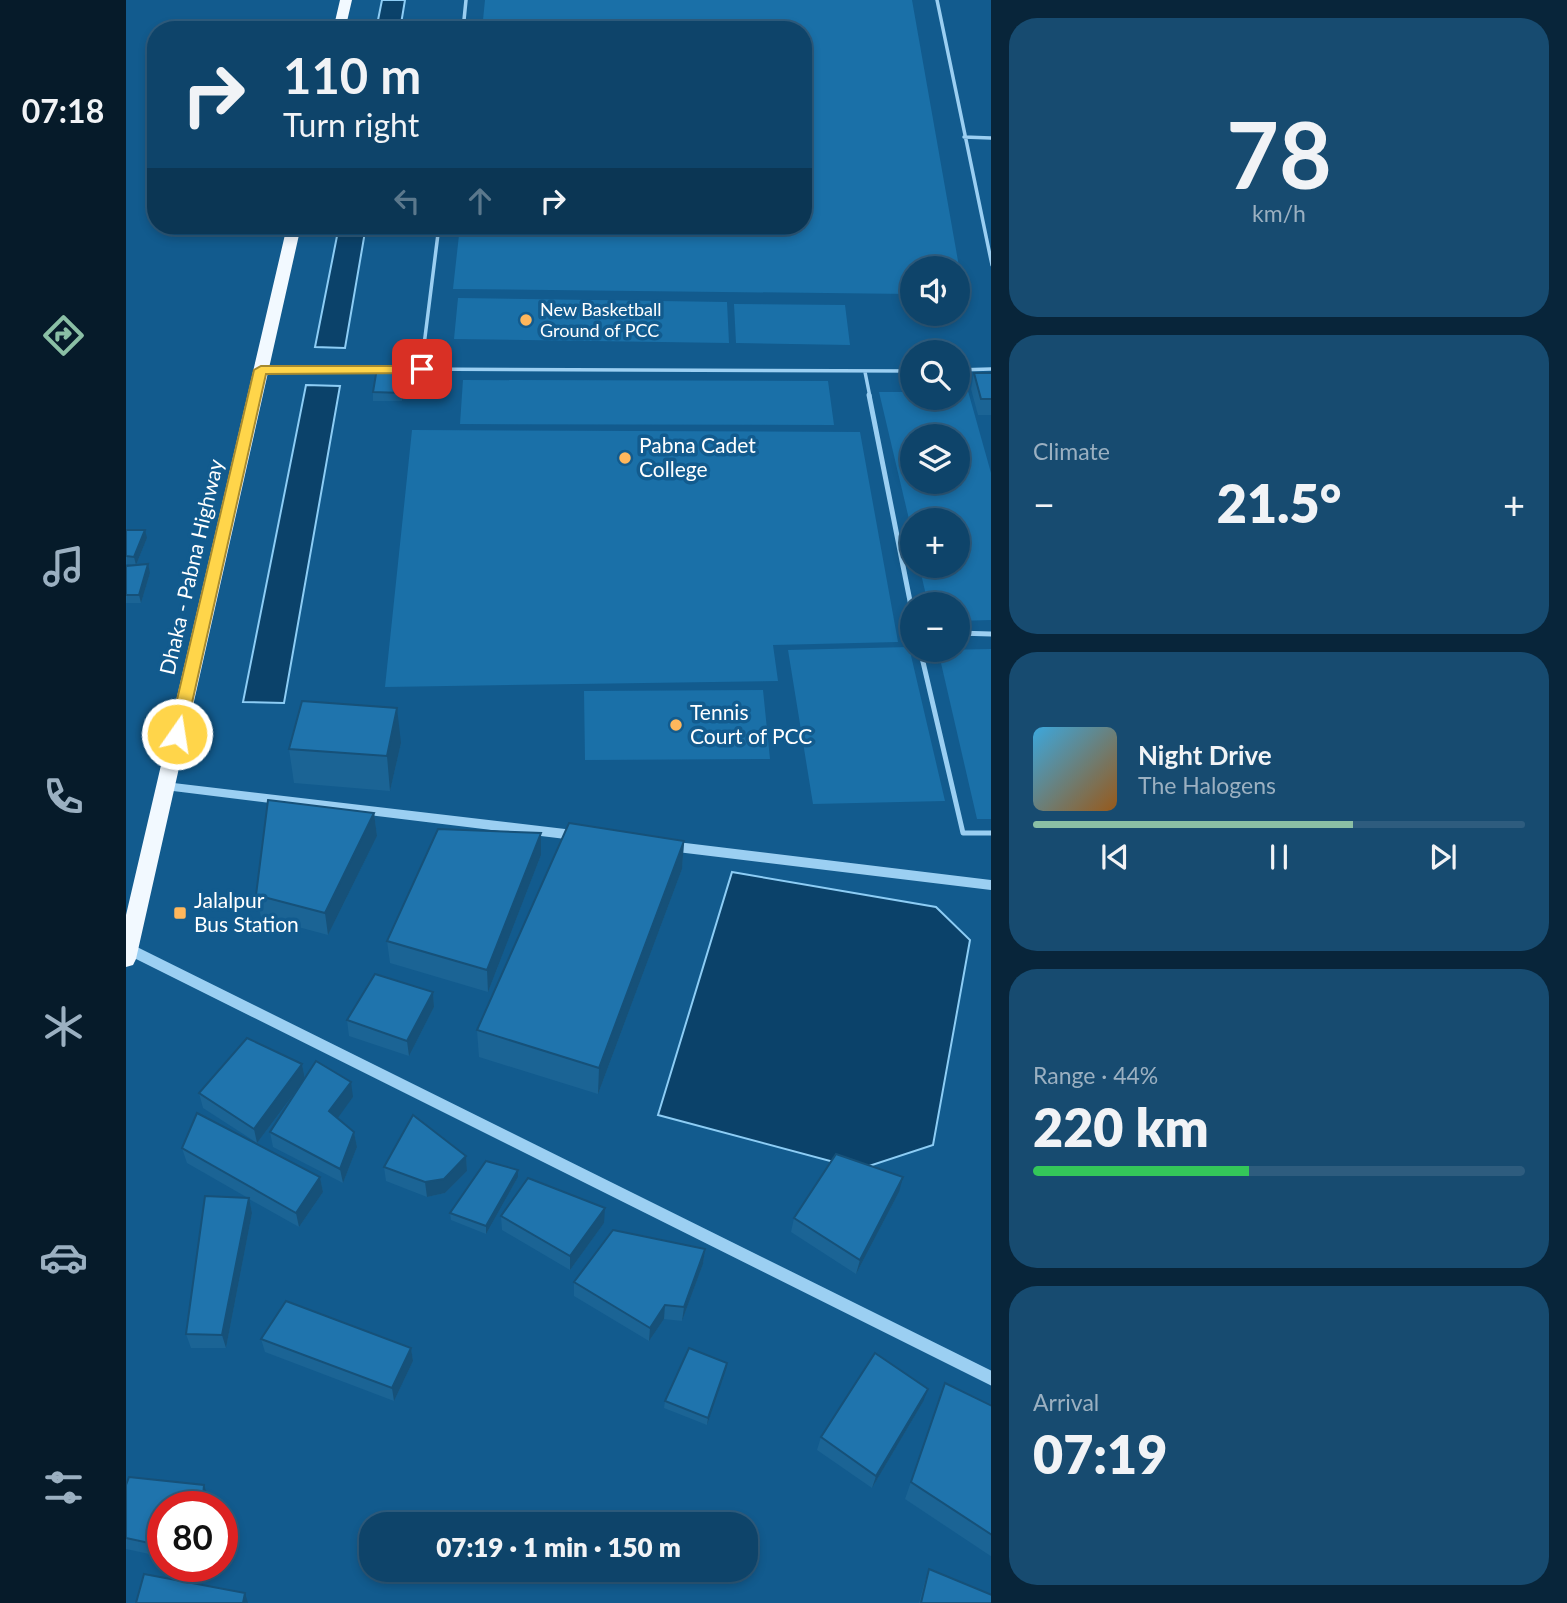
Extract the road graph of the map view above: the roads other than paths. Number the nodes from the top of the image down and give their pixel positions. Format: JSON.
{"nodes":[{"id":1,"x":346,"y":0,"type":"edge"},
{"id":2,"x":466,"y":0,"type":"edge"},
{"id":3,"x":937,"y":0,"type":"edge"},
{"id":4,"x":341,"y":21,"type":"edge"},
{"id":5,"x":464,"y":21,"type":"edge"},
{"id":6,"x":964,"y":137,"type":"junction"},
{"id":7,"x":991,"y":138,"type":"edge"},
{"id":8,"x":292,"y":235,"type":"edge"},
{"id":9,"x":438,"y":235,"type":"edge"},
{"id":10,"x":991,"y":265,"type":"edge"},
{"id":11,"x":422,"y":369,"type":"junction"},
{"id":12,"x":991,"y":369,"type":"edge"},
{"id":13,"x":261,"y":370,"type":"junction"},
{"id":14,"x":970,"y":370,"type":"edge"},
{"id":15,"x":900,"y":371,"type":"edge"},
{"id":16,"x":865,"y":372,"type":"junction"},
{"id":17,"x":908,"y":592,"type":"edge"},
{"id":18,"x":970,"y":634,"type":"edge"},
{"id":19,"x":991,"y":634,"type":"edge"},
{"id":20,"x":923,"y":662,"type":"edge"},
{"id":21,"x":165,"y":786,"type":"junction"},
{"id":22,"x":991,"y":833,"type":"edge"},
{"id":23,"x":592,"y":837,"type":"edge"},
{"id":24,"x":661,"y":845,"type":"edge"},
{"id":25,"x":991,"y":885,"type":"edge"},
{"id":26,"x":127,"y":954,"type":"edge"},
{"id":27,"x":991,"y":1378,"type":"edge"}],
"edges":[{"from":1,"to":4,"type":"highway"},
{"from":2,"to":5,"type":"lane"},
{"from":3,"to":6,"type":"lane"},
{"from":6,"to":7,"type":"lane"},
{"from":6,"to":10,"type":"lane"},
{"from":8,"to":13,"type":"highway","name":"Dhaka - Pabna Highway"},
{"from":9,"to":11,"type":"lane"},
{"from":11,"to":13,"type":"lane"},
{"from":11,"to":16,"type":"lane"},
{"from":12,"to":14,"type":"lane"},
{"from":13,"to":21,"type":"highway","name":"Dhaka - Pabna Highway"},
{"from":15,"to":16,"type":"lane"},
{"from":16,"to":17,"type":"lane"},
{"from":18,"to":19,"type":"lane"},
{"from":20,"to":22,"type":"lane"},
{"from":21,"to":23,"type":"street"},
{"from":21,"to":26,"type":"highway","name":"Dhaka - Pabna Highway"},
{"from":24,"to":25,"type":"street"},
{"from":26,"to":27,"type":"street"}]}
